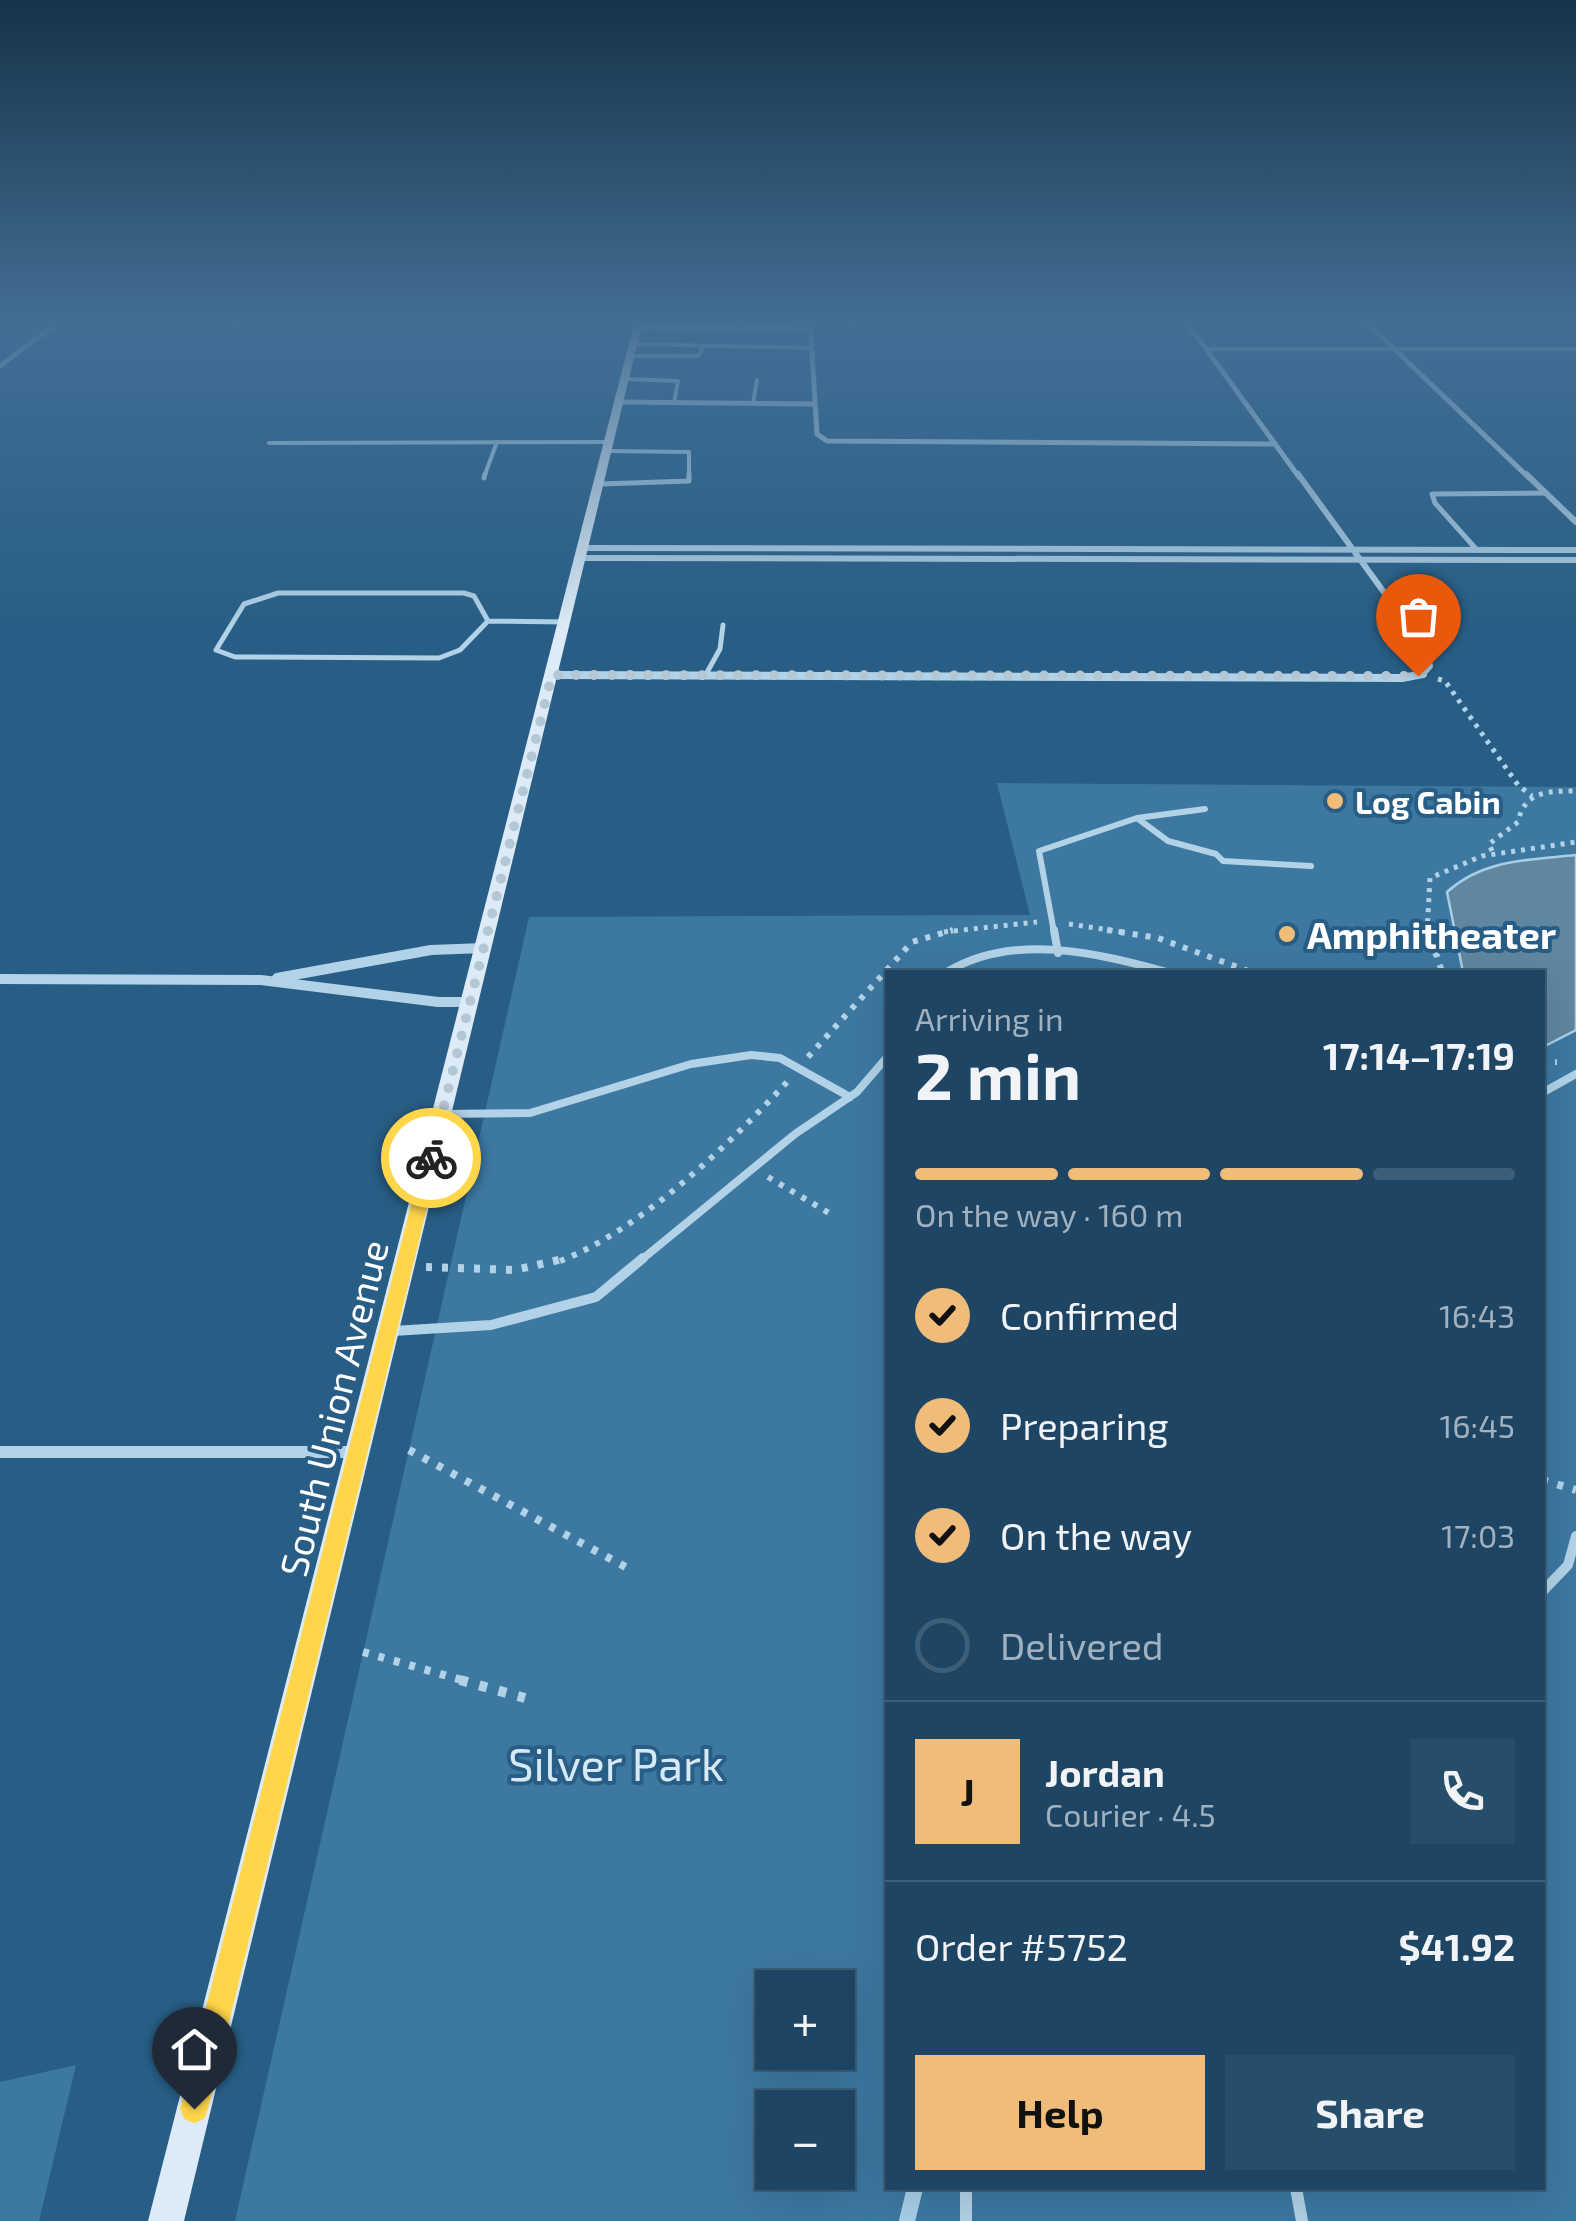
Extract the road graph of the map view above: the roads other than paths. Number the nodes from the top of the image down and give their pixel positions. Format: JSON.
{"nodes":[{"id":1,"x":615,"y":424,"type":"edge"},
{"id":2,"x":816,"y":424,"type":"edge"},
{"id":3,"x":1261,"y":424,"type":"edge"},
{"id":4,"x":1473,"y":424,"type":"edge"},
{"id":5,"x":269,"y":442,"type":"dead end"},
{"id":6,"x":497,"y":442,"type":"junction"},
{"id":7,"x":1276,"y":444,"type":"junction"},
{"id":8,"x":609,"y":447,"type":"junction"},
{"id":9,"x":484,"y":478,"type":"dead end"},
{"id":10,"x":600,"y":484,"type":"junction"},
{"id":11,"x":1546,"y":493,"type":"junction"},
{"id":12,"x":1576,"y":522,"type":"edge"},
{"id":13,"x":759,"y":548,"type":"junction"},
{"id":14,"x":905,"y":548,"type":"junction"},
{"id":15,"x":1053,"y":549,"type":"junction"},
{"id":16,"x":1198,"y":549,"type":"junction"},
{"id":17,"x":1353,"y":550,"type":"junction"},
{"id":18,"x":1475,"y":550,"type":"junction"},
{"id":19,"x":1576,"y":550,"type":"edge"},
{"id":20,"x":584,"y":553,"type":"junction"},
{"id":21,"x":759,"y":558,"type":"junction"},
{"id":22,"x":907,"y":559,"type":"junction"},
{"id":23,"x":1056,"y":559,"type":"junction"},
{"id":24,"x":1204,"y":559,"type":"junction"},
{"id":25,"x":1361,"y":560,"type":"junction"},
{"id":26,"x":1482,"y":560,"type":"junction"},
{"id":27,"x":1576,"y":560,"type":"edge"},
{"id":28,"x":488,"y":621,"type":"junction"},
{"id":29,"x":566,"y":622,"type":"junction"},
{"id":30,"x":723,"y":625,"type":"dead end"},
{"id":31,"x":552,"y":675,"type":"junction"},
{"id":32,"x":706,"y":676,"type":"junction"},
{"id":33,"x":1205,"y":809,"type":"dead end"},
{"id":34,"x":1137,"y":818,"type":"junction"},
{"id":35,"x":1312,"y":866,"type":"dead end"},
{"id":36,"x":484,"y":948,"type":"junction"},
{"id":37,"x":1058,"y":953,"type":"junction"},
{"id":38,"x":950,"y":970,"type":"edge"},
{"id":39,"x":1160,"y":970,"type":"edge"},
{"id":40,"x":0,"y":979,"type":"edge"},
{"id":41,"x":262,"y":980,"type":"junction"},
{"id":42,"x":470,"y":1002,"type":"junction"},
{"id":43,"x":885,"y":1059,"type":"edge"},
{"id":44,"x":1576,"y":1074,"type":"edge"},
{"id":45,"x":1545,"y":1091,"type":"edge"},
{"id":46,"x":850,"y":1096,"type":"junction"},
{"id":47,"x":442,"y":1114,"type":"junction"},
{"id":48,"x":388,"y":1331,"type":"junction"},
{"id":49,"x":0,"y":1452,"type":"edge"},
{"id":50,"x":358,"y":1452,"type":"junction"},
{"id":51,"x":1576,"y":1536,"type":"edge"},
{"id":52,"x":1545,"y":1589,"type":"edge"},
{"id":53,"x":966,"y":2190,"type":"edge"},
{"id":54,"x":1296,"y":2190,"type":"edge"},
{"id":55,"x":166,"y":2221,"type":"edge"},
{"id":56,"x":966,"y":2221,"type":"edge"},
{"id":57,"x":1302,"y":2221,"type":"edge"}],
"edges":[{"from":1,"to":8,"type":"main road","name":"South Union Avenue"},
{"from":2,"to":7,"type":"street"},
{"from":3,"to":7,"type":"street"},
{"from":4,"to":11,"type":"street"},
{"from":5,"to":6,"type":"lane"},
{"from":6,"to":8,"type":"lane"},
{"from":6,"to":9,"type":"lane"},
{"from":7,"to":17,"type":"street"},
{"from":8,"to":10,"type":"main road","name":"South Union Avenue"},
{"from":8,"to":10,"type":"lane"},
{"from":10,"to":20,"type":"main road","name":"South Union Avenue"},
{"from":11,"to":12,"type":"street"},
{"from":11,"to":18,"type":"lane"},
{"from":13,"to":14,"type":"street"},
{"from":13,"to":20,"type":"street"},
{"from":13,"to":21,"type":"street"},
{"from":14,"to":15,"type":"street"},
{"from":14,"to":22,"type":"street"},
{"from":15,"to":16,"type":"street"},
{"from":15,"to":23,"type":"street"},
{"from":16,"to":17,"type":"street"},
{"from":16,"to":24,"type":"street"},
{"from":17,"to":18,"type":"street"},
{"from":17,"to":25,"type":"street"},
{"from":18,"to":19,"type":"street"},
{"from":18,"to":26,"type":"street"},
{"from":20,"to":21,"type":"street"},
{"from":20,"to":29,"type":"main road","name":"South Union Avenue"},
{"from":21,"to":22,"type":"street"},
{"from":22,"to":23,"type":"street"},
{"from":23,"to":24,"type":"street"},
{"from":24,"to":25,"type":"street"},
{"from":25,"to":26,"type":"street"},
{"from":25,"to":32,"type":"street"},
{"from":26,"to":27,"type":"street"},
{"from":28,"to":28,"type":"lane"},
{"from":28,"to":29,"type":"lane"},
{"from":29,"to":31,"type":"main road","name":"South Union Avenue"},
{"from":30,"to":32,"type":"lane"},
{"from":31,"to":32,"type":"street"},
{"from":31,"to":36,"type":"main road","name":"South Union Avenue"},
{"from":33,"to":34,"type":"lane"},
{"from":34,"to":35,"type":"lane"},
{"from":34,"to":37,"type":"lane"},
{"from":36,"to":41,"type":"street"},
{"from":36,"to":42,"type":"main road","name":"South Union Avenue"},
{"from":37,"to":38,"type":"lane"},
{"from":37,"to":39,"type":"lane"},
{"from":40,"to":41,"type":"street"},
{"from":41,"to":42,"type":"street"},
{"from":42,"to":47,"type":"main road","name":"South Union Avenue"},
{"from":43,"to":46,"type":"lane"},
{"from":44,"to":45,"type":"lane"},
{"from":46,"to":47,"type":"lane"},
{"from":46,"to":48,"type":"lane"},
{"from":47,"to":48,"type":"main road","name":"South Union Avenue"},
{"from":48,"to":50,"type":"main road","name":"South Union Avenue"},
{"from":49,"to":50,"type":"street"},
{"from":50,"to":55,"type":"main road","name":"South Union Avenue"},
{"from":51,"to":52,"type":"lane"},
{"from":53,"to":56,"type":"lane"},
{"from":54,"to":57,"type":"lane"}]}
